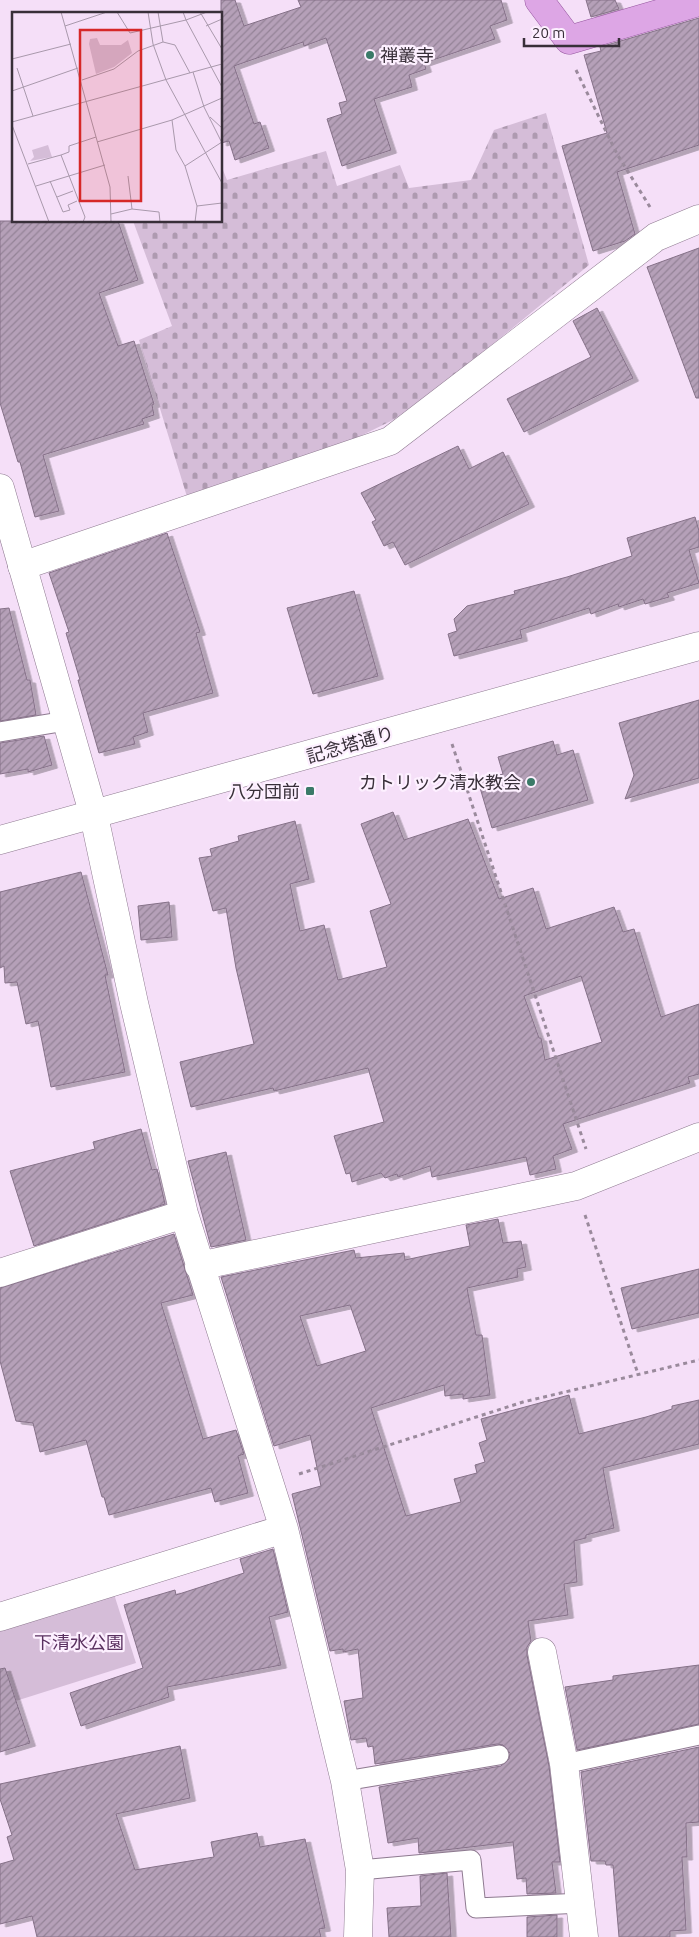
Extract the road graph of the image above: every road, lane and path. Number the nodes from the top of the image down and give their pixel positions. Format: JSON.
{"nodes":[{"id":1,"x":539,"y":0,"type":"edge"},
{"id":2,"x":699,"y":2,"type":"edge"},
{"id":3,"x":569,"y":40,"type":"junction"},
{"id":4,"x":699,"y":219,"type":"edge"},
{"id":5,"x":665,"y":233,"type":"junction"},
{"id":6,"x":0,"y":488,"type":"edge"},
{"id":7,"x":22,"y":566,"type":"junction"},
{"id":8,"x":699,"y":646,"type":"edge"},
{"id":9,"x":443,"y":718,"type":"junction"},
{"id":10,"x":66,"y":721,"type":"junction"},
{"id":11,"x":0,"y":732,"type":"edge"},
{"id":12,"x":94,"y":816,"type":"junction"},
{"id":13,"x":0,"y":840,"type":"edge"},
{"id":14,"x":699,"y":1137,"type":"edge"},
{"id":15,"x":586,"y":1182,"type":"junction"},
{"id":16,"x":184,"y":1214,"type":"junction"},
{"id":17,"x":199,"y":1266,"type":"junction"},
{"id":18,"x":0,"y":1273,"type":"edge"},
{"id":19,"x":699,"y":1360,"type":"edge"},
{"id":20,"x":638,"y":1374,"type":"junction"},
{"id":21,"x":269,"y":1483,"type":"junction"},
{"id":22,"x":284,"y":1530,"type":"junction"},
{"id":23,"x":0,"y":1617,"type":"edge"},
{"id":24,"x":542,"y":1652,"type":"dead end"},
{"id":25,"x":699,"y":1734,"type":"edge"},
{"id":26,"x":499,"y":1756,"type":"dead end"},
{"id":27,"x":564,"y":1764,"type":"junction"},
{"id":28,"x":345,"y":1781,"type":"junction"},
{"id":29,"x":360,"y":1870,"type":"junction"},
{"id":30,"x":582,"y":1902,"type":"junction"},
{"id":31,"x":358,"y":1937,"type":"edge"},
{"id":32,"x":584,"y":1937,"type":"edge"}],
"edges":[{"from":1,"to":3,"type":"main road"},
{"from":2,"to":3,"type":"main road"},
{"from":3,"to":5,"type":"path"},
{"from":4,"to":5,"type":"street"},
{"from":5,"to":7,"type":"street"},
{"from":6,"to":7,"type":"street"},
{"from":7,"to":10,"type":"street"},
{"from":8,"to":9,"type":"street","name":"記念塔通り"},
{"from":9,"to":12,"type":"street","name":"記念塔通り"},
{"from":9,"to":15,"type":"path"},
{"from":10,"to":11,"type":"lane"},
{"from":10,"to":12,"type":"street"},
{"from":12,"to":13,"type":"street","name":"記念塔通り"},
{"from":12,"to":16,"type":"street"},
{"from":14,"to":15,"type":"street"},
{"from":15,"to":17,"type":"street"},
{"from":15,"to":20,"type":"path"},
{"from":16,"to":17,"type":"street"},
{"from":16,"to":18,"type":"street"},
{"from":17,"to":21,"type":"street"},
{"from":19,"to":20,"type":"path"},
{"from":20,"to":21,"type":"path"},
{"from":21,"to":22,"type":"street"},
{"from":22,"to":23,"type":"street"},
{"from":22,"to":28,"type":"street"},
{"from":24,"to":27,"type":"street"},
{"from":25,"to":27,"type":"lane"},
{"from":26,"to":28,"type":"lane"},
{"from":27,"to":30,"type":"street"},
{"from":28,"to":29,"type":"street"},
{"from":29,"to":30,"type":"lane"},
{"from":29,"to":31,"type":"street"},
{"from":30,"to":32,"type":"street"}]}
